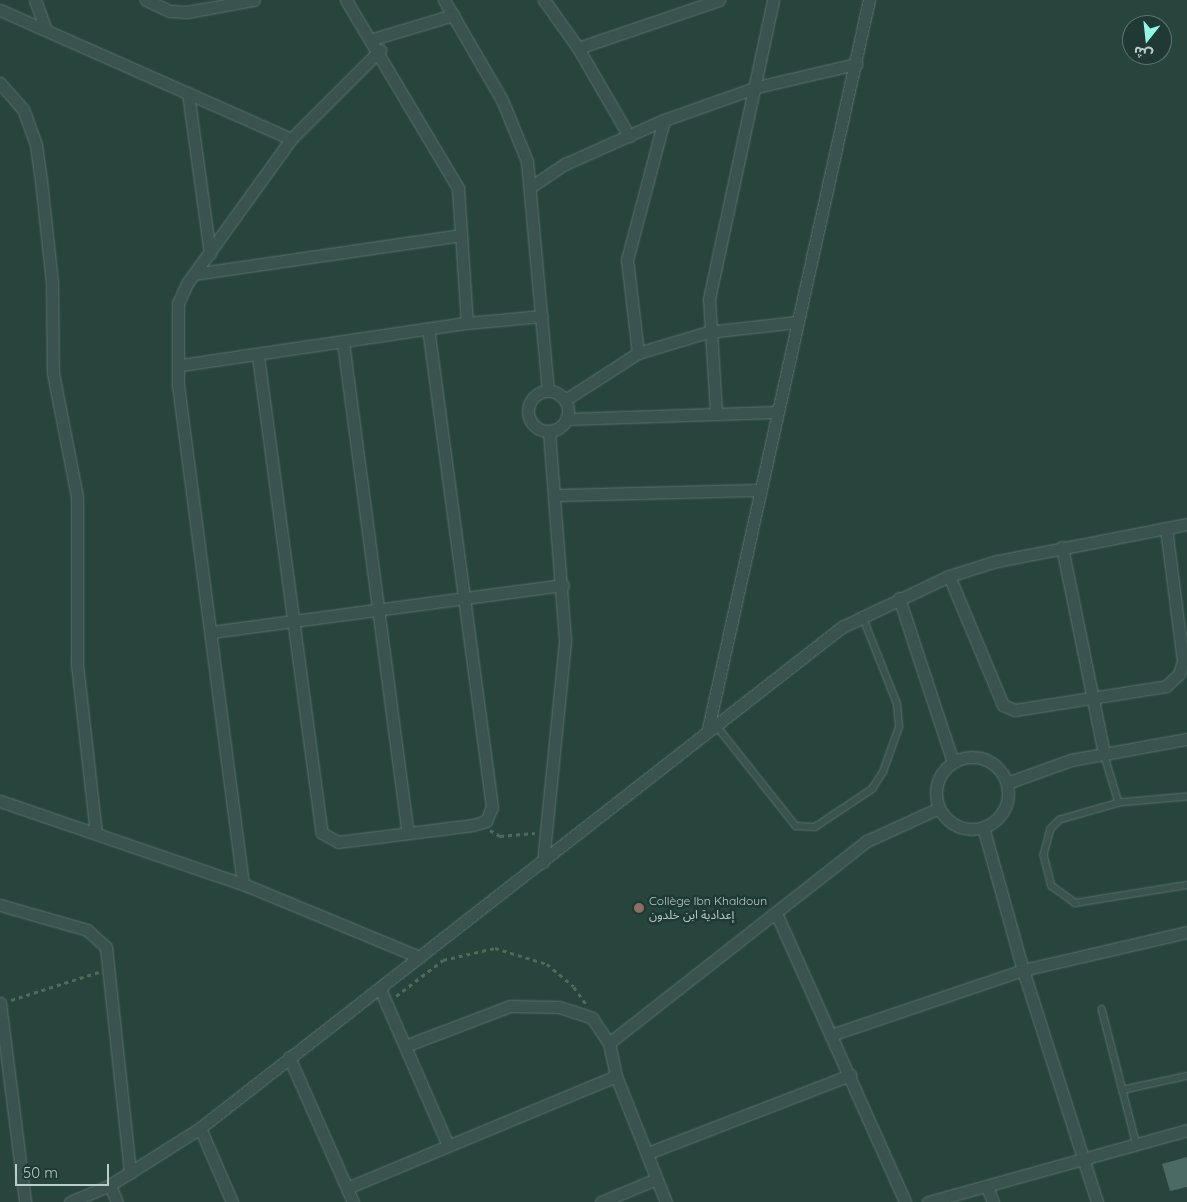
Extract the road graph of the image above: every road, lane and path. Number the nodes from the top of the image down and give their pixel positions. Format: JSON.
{"nodes":[{"id":1,"x":35,"y":0,"type":"edge"},
{"id":2,"x":146,"y":0,"type":"edge"},
{"id":3,"x":254,"y":0,"type":"edge"},
{"id":4,"x":346,"y":0,"type":"edge"},
{"id":5,"x":544,"y":0,"type":"edge"},
{"id":6,"x":719,"y":0,"type":"edge"},
{"id":7,"x":773,"y":0,"type":"edge"},
{"id":8,"x":869,"y":0,"type":"edge"},
{"id":9,"x":236,"y":1,"type":"edge"},
{"id":10,"x":448,"y":1,"type":"edge"},
{"id":11,"x":0,"y":10,"type":"edge"},
{"id":12,"x":453,"y":15,"type":"junction"},
{"id":13,"x":45,"y":28,"type":"junction"},
{"id":14,"x":373,"y":39,"type":"junction"},
{"id":15,"x":578,"y":48,"type":"junction"},
{"id":16,"x":380,"y":50,"type":"junction"},
{"id":17,"x":856,"y":64,"type":"junction"},
{"id":18,"x":0,"y":83,"type":"edge"},
{"id":19,"x":757,"y":87,"type":"junction"},
{"id":20,"x":188,"y":93,"type":"junction"},
{"id":21,"x":664,"y":120,"type":"junction"},
{"id":22,"x":629,"y":136,"type":"junction"},
{"id":23,"x":291,"y":139,"type":"junction"},
{"id":24,"x":532,"y":186,"type":"junction"},
{"id":25,"x":461,"y":234,"type":"junction"},
{"id":26,"x":210,"y":254,"type":"junction"},
{"id":27,"x":194,"y":274,"type":"junction"},
{"id":28,"x":542,"y":316,"type":"junction"},
{"id":29,"x":796,"y":322,"type":"junction"},
{"id":30,"x":467,"y":323,"type":"junction"},
{"id":31,"x":428,"y":329,"type":"junction"},
{"id":32,"x":708,"y":332,"type":"junction"},
{"id":33,"x":343,"y":342,"type":"junction"},
{"id":34,"x":638,"y":353,"type":"junction"},
{"id":35,"x":258,"y":356,"type":"junction"},
{"id":36,"x":181,"y":365,"type":"junction"},
{"id":37,"x":548,"y":390,"type":"junction"},
{"id":38,"x":565,"y":400,"type":"junction"},
{"id":39,"x":716,"y":412,"type":"junction"},
{"id":40,"x":776,"y":412,"type":"junction"},
{"id":41,"x":566,"y":419,"type":"junction"},
{"id":42,"x":548,"y":431,"type":"junction"},
{"id":43,"x":760,"y":490,"type":"junction"},
{"id":44,"x":554,"y":495,"type":"junction"},
{"id":45,"x":1187,"y":524,"type":"edge"},
{"id":46,"x":1166,"y":528,"type":"junction"},
{"id":47,"x":1062,"y":547,"type":"junction"},
{"id":48,"x":949,"y":576,"type":"junction"},
{"id":49,"x":563,"y":585,"type":"junction"},
{"id":50,"x":463,"y":597,"type":"junction"},
{"id":51,"x":899,"y":598,"type":"junction"},
{"id":52,"x":382,"y":609,"type":"junction"},
{"id":53,"x":862,"y":616,"type":"junction"},
{"id":54,"x":291,"y":621,"type":"junction"},
{"id":55,"x":211,"y":632,"type":"junction"},
{"id":56,"x":1092,"y":696,"type":"junction"},
{"id":57,"x":712,"y":726,"type":"junction"},
{"id":58,"x":1187,"y":739,"type":"edge"},
{"id":59,"x":1104,"y":753,"type":"junction"},
{"id":60,"x":953,"y":762,"type":"junction"},
{"id":61,"x":1007,"y":783,"type":"junction"},
{"id":62,"x":1187,"y":797,"type":"edge"},
{"id":63,"x":0,"y":801,"type":"edge"},
{"id":64,"x":1119,"y":803,"type":"junction"},
{"id":65,"x":940,"y":808,"type":"junction"},
{"id":66,"x":486,"y":821,"type":"junction"},
{"id":67,"x":983,"y":827,"type":"junction"},
{"id":68,"x":547,"y":832,"type":"junction"},
{"id":69,"x":96,"y":833,"type":"junction"},
{"id":70,"x":408,"y":833,"type":"junction"},
{"id":71,"x":543,"y":862,"type":"junction"},
{"id":72,"x":243,"y":884,"type":"junction"},
{"id":73,"x":1187,"y":885,"type":"edge"},
{"id":74,"x":0,"y":905,"type":"edge"},
{"id":75,"x":776,"y":913,"type":"junction"},
{"id":76,"x":1187,"y":932,"type":"edge"},
{"id":77,"x":419,"y":957,"type":"junction"},
{"id":78,"x":110,"y":968,"type":"junction"},
{"id":79,"x":1023,"y":970,"type":"junction"},
{"id":80,"x":380,"y":989,"type":"junction"},
{"id":81,"x":0,"y":1003,"type":"edge"},
{"id":82,"x":386,"y":1003,"type":"junction"},
{"id":83,"x":1102,"y":1009,"type":"dead end"},
{"id":84,"x":592,"y":1018,"type":"junction"},
{"id":85,"x":831,"y":1035,"type":"junction"},
{"id":86,"x":609,"y":1043,"type":"junction"},
{"id":87,"x":406,"y":1046,"type":"junction"},
{"id":88,"x":289,"y":1057,"type":"junction"},
{"id":89,"x":850,"y":1075,"type":"junction"},
{"id":90,"x":616,"y":1076,"type":"junction"},
{"id":91,"x":1187,"y":1076,"type":"edge"},
{"id":92,"x":1122,"y":1090,"type":"junction"},
{"id":93,"x":200,"y":1128,"type":"junction"},
{"id":94,"x":1187,"y":1130,"type":"edge"},
{"id":95,"x":447,"y":1143,"type":"junction"},
{"id":96,"x":1137,"y":1146,"type":"junction"},
{"id":97,"x":648,"y":1153,"type":"junction"},
{"id":98,"x":1083,"y":1160,"type":"junction"},
{"id":99,"x":130,"y":1173,"type":"junction"},
{"id":100,"x":656,"y":1179,"type":"junction"},
{"id":101,"x":110,"y":1186,"type":"junction"},
{"id":102,"x":988,"y":1187,"type":"junction"},
{"id":103,"x":348,"y":1188,"type":"junction"},
{"id":104,"x":25,"y":1202,"type":"edge"},
{"id":105,"x":70,"y":1202,"type":"edge"},
{"id":106,"x":116,"y":1202,"type":"edge"},
{"id":107,"x":232,"y":1202,"type":"edge"},
{"id":108,"x":352,"y":1202,"type":"edge"},
{"id":109,"x":601,"y":1202,"type":"edge"},
{"id":110,"x":666,"y":1202,"type":"edge"},
{"id":111,"x":905,"y":1202,"type":"edge"},
{"id":112,"x":928,"y":1202,"type":"edge"},
{"id":113,"x":993,"y":1202,"type":"edge"},
{"id":114,"x":1097,"y":1202,"type":"edge"}],
"edges":[{"from":1,"to":13,"type":"street"},
{"from":2,"to":9,"type":"street"},
{"from":3,"to":9,"type":"street"},
{"from":4,"to":14,"type":"street"},
{"from":5,"to":15,"type":"street"},
{"from":6,"to":15,"type":"street"},
{"from":7,"to":19,"type":"street"},
{"from":8,"to":17,"type":"street"},
{"from":10,"to":12,"type":"street"},
{"from":11,"to":13,"type":"street"},
{"from":12,"to":14,"type":"street"},
{"from":12,"to":24,"type":"street"},
{"from":13,"to":20,"type":"street"},
{"from":14,"to":16,"type":"street"},
{"from":15,"to":22,"type":"street"},
{"from":16,"to":23,"type":"street"},
{"from":16,"to":25,"type":"street"},
{"from":17,"to":19,"type":"street"},
{"from":17,"to":29,"type":"street"},
{"from":18,"to":69,"type":"street"},
{"from":19,"to":21,"type":"street"},
{"from":19,"to":32,"type":"street"},
{"from":20,"to":23,"type":"street"},
{"from":20,"to":26,"type":"street"},
{"from":21,"to":22,"type":"street"},
{"from":21,"to":34,"type":"street"},
{"from":22,"to":24,"type":"street"},
{"from":23,"to":26,"type":"street"},
{"from":24,"to":28,"type":"street"},
{"from":25,"to":27,"type":"street"},
{"from":25,"to":30,"type":"street"},
{"from":26,"to":27,"type":"street"},
{"from":27,"to":36,"type":"street"},
{"from":28,"to":30,"type":"street"},
{"from":28,"to":37,"type":"street"},
{"from":29,"to":32,"type":"street"},
{"from":29,"to":40,"type":"street"},
{"from":30,"to":31,"type":"street"},
{"from":31,"to":33,"type":"street"},
{"from":31,"to":50,"type":"street"},
{"from":32,"to":34,"type":"street"},
{"from":32,"to":39,"type":"street"},
{"from":33,"to":35,"type":"street"},
{"from":33,"to":52,"type":"street"},
{"from":34,"to":38,"type":"street"},
{"from":35,"to":36,"type":"street"},
{"from":35,"to":54,"type":"street"},
{"from":36,"to":55,"type":"street"},
{"from":37,"to":38,"type":"street"},
{"from":37,"to":42,"type":"street"},
{"from":38,"to":41,"type":"street"},
{"from":39,"to":40,"type":"street"},
{"from":39,"to":41,"type":"street"},
{"from":40,"to":43,"type":"street"},
{"from":41,"to":42,"type":"street"},
{"from":42,"to":44,"type":"street"},
{"from":43,"to":44,"type":"street"},
{"from":43,"to":57,"type":"street"},
{"from":44,"to":49,"type":"street"},
{"from":45,"to":46,"type":"street"},
{"from":46,"to":47,"type":"street"},
{"from":46,"to":56,"type":"street"},
{"from":47,"to":48,"type":"street"},
{"from":47,"to":56,"type":"street"},
{"from":48,"to":51,"type":"street"},
{"from":48,"to":56,"type":"street"},
{"from":49,"to":50,"type":"street"},
{"from":49,"to":68,"type":"street"},
{"from":50,"to":52,"type":"street"},
{"from":50,"to":66,"type":"street"},
{"from":51,"to":53,"type":"street"},
{"from":51,"to":60,"type":"street"},
{"from":52,"to":54,"type":"street"},
{"from":52,"to":70,"type":"street"},
{"from":53,"to":57,"type":"street"},
{"from":53,"to":57,"type":"lane"},
{"from":54,"to":55,"type":"street"},
{"from":54,"to":70,"type":"street"},
{"from":55,"to":72,"type":"street"},
{"from":56,"to":59,"type":"street"},
{"from":57,"to":71,"type":"street"},
{"from":58,"to":59,"type":"street"},
{"from":59,"to":61,"type":"street"},
{"from":59,"to":64,"type":"lane"},
{"from":60,"to":61,"type":"street"},
{"from":60,"to":65,"type":"street"},
{"from":61,"to":67,"type":"street"},
{"from":62,"to":64,"type":"lane"},
{"from":63,"to":69,"type":"street"},
{"from":64,"to":73,"type":"lane"},
{"from":65,"to":67,"type":"street"},
{"from":65,"to":75,"type":"street"},
{"from":66,"to":68,"type":"path"},
{"from":66,"to":70,"type":"street"},
{"from":67,"to":79,"type":"street"},
{"from":68,"to":71,"type":"street"},
{"from":69,"to":72,"type":"street"},
{"from":71,"to":77,"type":"street"},
{"from":72,"to":77,"type":"street"},
{"from":74,"to":78,"type":"street"},
{"from":75,"to":85,"type":"street"},
{"from":75,"to":86,"type":"street"},
{"from":76,"to":79,"type":"street"},
{"from":77,"to":80,"type":"street"},
{"from":78,"to":81,"type":"path"},
{"from":78,"to":99,"type":"street"},
{"from":79,"to":85,"type":"street"},
{"from":79,"to":98,"type":"street"},
{"from":80,"to":82,"type":"street"},
{"from":80,"to":88,"type":"street"},
{"from":81,"to":104,"type":"street"},
{"from":82,"to":84,"type":"path"},
{"from":82,"to":87,"type":"street"},
{"from":83,"to":92,"type":"lane"},
{"from":84,"to":86,"type":"street"},
{"from":84,"to":87,"type":"street"},
{"from":85,"to":89,"type":"street"},
{"from":86,"to":90,"type":"street"},
{"from":87,"to":95,"type":"street"},
{"from":88,"to":93,"type":"street"},
{"from":88,"to":103,"type":"street"},
{"from":89,"to":97,"type":"street"},
{"from":89,"to":111,"type":"street"},
{"from":90,"to":95,"type":"street"},
{"from":90,"to":97,"type":"street"},
{"from":91,"to":92,"type":"lane"},
{"from":92,"to":96,"type":"lane"},
{"from":93,"to":99,"type":"street"},
{"from":93,"to":107,"type":"street"},
{"from":94,"to":96,"type":"street"},
{"from":95,"to":103,"type":"street"},
{"from":96,"to":98,"type":"street"},
{"from":97,"to":100,"type":"street"},
{"from":98,"to":102,"type":"street"},
{"from":98,"to":114,"type":"street"},
{"from":99,"to":101,"type":"street"},
{"from":100,"to":109,"type":"street"},
{"from":100,"to":110,"type":"street"},
{"from":101,"to":105,"type":"street"},
{"from":101,"to":106,"type":"street"},
{"from":102,"to":112,"type":"street"},
{"from":102,"to":113,"type":"street"},
{"from":103,"to":108,"type":"street"}]}
